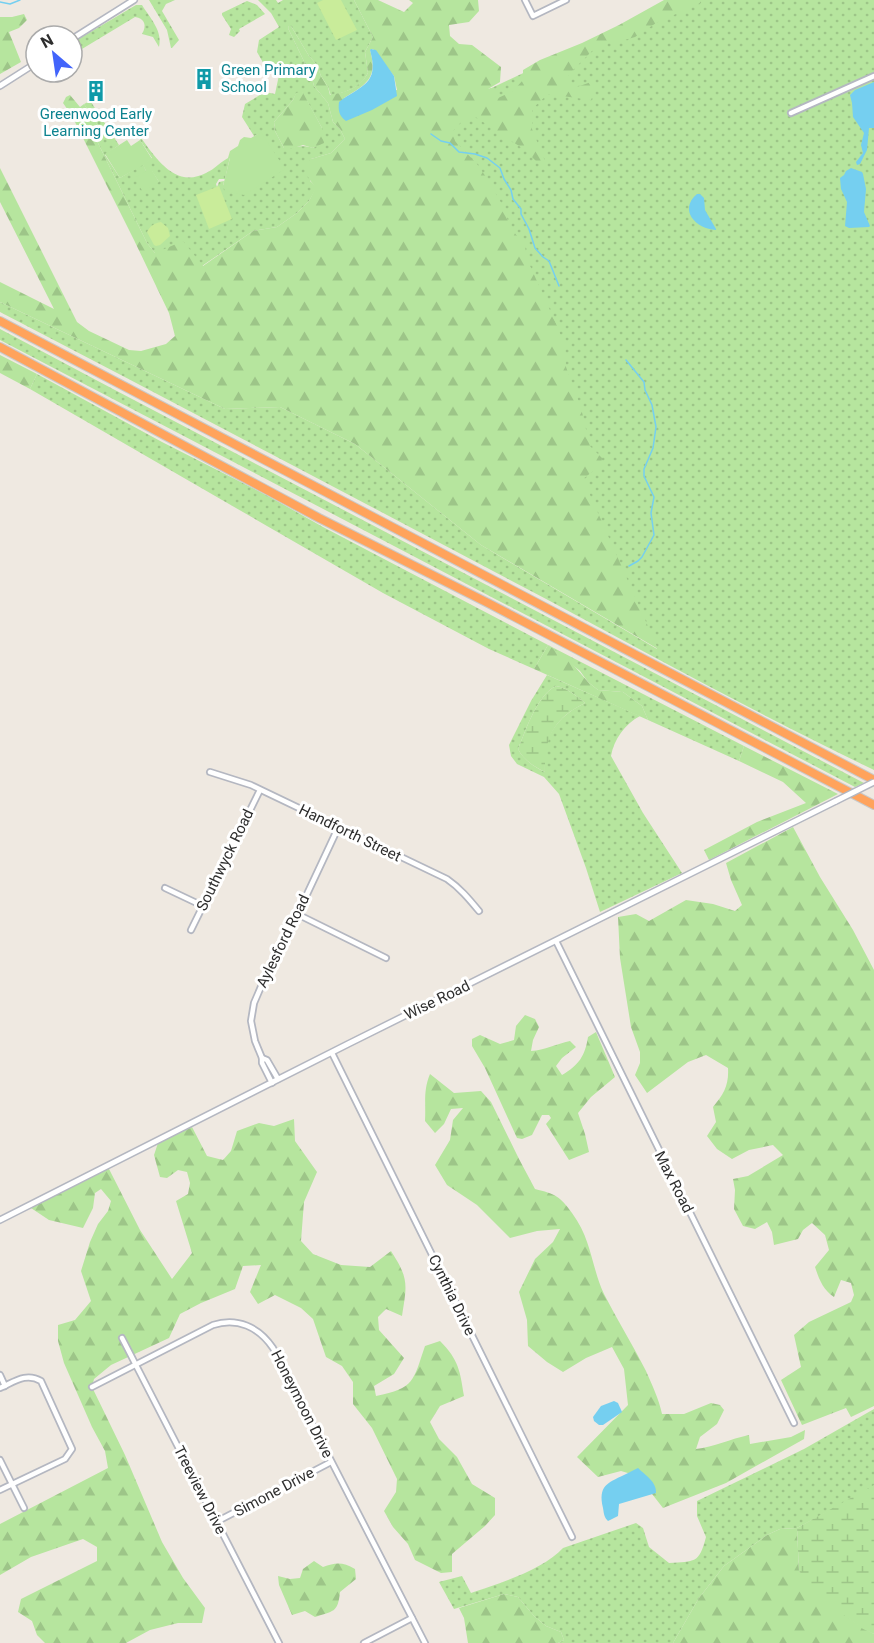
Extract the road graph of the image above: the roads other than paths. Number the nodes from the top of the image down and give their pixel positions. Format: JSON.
{"nodes":[{"id":1,"x":134,"y":0,"type":"edge"},
{"id":2,"x":525,"y":0,"type":"edge"},
{"id":3,"x":566,"y":0,"type":"edge"},
{"id":4,"x":84,"y":31,"type":"edge"},
{"id":5,"x":24,"y":71,"type":"edge"},
{"id":6,"x":874,"y":76,"type":"edge"},
{"id":7,"x":0,"y":86,"type":"edge"},
{"id":8,"x":791,"y":113,"type":"dead end"},
{"id":9,"x":0,"y":321,"type":"edge"},
{"id":10,"x":0,"y":348,"type":"edge"},
{"id":11,"x":210,"y":772,"type":"dead end"},
{"id":12,"x":874,"y":781,"type":"edge"},
{"id":13,"x":260,"y":790,"type":"junction"},
{"id":14,"x":874,"y":805,"type":"edge"},
{"id":15,"x":338,"y":828,"type":"junction"},
{"id":16,"x":165,"y":888,"type":"dead end"},
{"id":17,"x":203,"y":906,"type":"junction"},
{"id":18,"x":479,"y":911,"type":"dead end"},
{"id":19,"x":297,"y":914,"type":"junction"},
{"id":20,"x":191,"y":930,"type":"dead end"},
{"id":21,"x":556,"y":941,"type":"junction"},
{"id":22,"x":386,"y":958,"type":"dead end"},
{"id":23,"x":332,"y":1053,"type":"junction"},
{"id":24,"x":262,"y":1058,"type":"junction"},
{"id":25,"x":278,"y":1080,"type":"junction"},
{"id":26,"x":272,"y":1083,"type":"junction"},
{"id":27,"x":0,"y":1220,"type":"edge"},
{"id":28,"x":122,"y":1338,"type":"dead end"},
{"id":29,"x":135,"y":1365,"type":"junction"},
{"id":30,"x":0,"y":1375,"type":"edge"},
{"id":31,"x":3,"y":1387,"type":"edge"},
{"id":32,"x":92,"y":1388,"type":"dead end"},
{"id":33,"x":794,"y":1423,"type":"dead end"},
{"id":34,"x":0,"y":1460,"type":"edge"},
{"id":35,"x":331,"y":1462,"type":"junction"},
{"id":36,"x":12,"y":1484,"type":"junction"},
{"id":37,"x":0,"y":1490,"type":"edge"},
{"id":38,"x":24,"y":1508,"type":"dead end"},
{"id":39,"x":216,"y":1522,"type":"junction"},
{"id":40,"x":572,"y":1537,"type":"dead end"},
{"id":41,"x":412,"y":1618,"type":"junction"},
{"id":42,"x":279,"y":1643,"type":"edge"},
{"id":43,"x":364,"y":1643,"type":"edge"},
{"id":44,"x":425,"y":1643,"type":"edge"}],
"edges":[{"from":1,"to":4,"type":"street"},
{"from":2,"to":3,"type":"street"},
{"from":5,"to":7,"type":"street"},
{"from":6,"to":8,"type":"street"},
{"from":9,"to":12,"type":"highway"},
{"from":10,"to":14,"type":"highway"},
{"from":11,"to":13,"type":"street","name":"Handforth Street"},
{"from":12,"to":21,"type":"street","name":"Wise Road","bridge":true},
{"from":13,"to":15,"type":"street","name":"Handforth Street"},
{"from":13,"to":17,"type":"street","name":"Southwyck Road"},
{"from":15,"to":18,"type":"street","name":"Handforth Street"},
{"from":15,"to":19,"type":"street","name":"Aylesford Road"},
{"from":16,"to":17,"type":"street"},
{"from":17,"to":20,"type":"street","name":"Southwyck Road"},
{"from":19,"to":22,"type":"street"},
{"from":19,"to":24,"type":"street","name":"Aylesford Road"},
{"from":21,"to":23,"type":"street","name":"Wise Road"},
{"from":21,"to":33,"type":"street","name":"Max Road"},
{"from":23,"to":25,"type":"street","name":"Wise Road"},
{"from":23,"to":40,"type":"street","name":"Cynthia Drive"},
{"from":24,"to":25,"type":"street","name":"Aylesford Road"},
{"from":24,"to":26,"type":"street","name":"Aylesford Road"},
{"from":25,"to":26,"type":"street","name":"Wise Road"},
{"from":26,"to":27,"type":"street","name":"Wise Road"},
{"from":28,"to":29,"type":"street","name":"Treeview Drive"},
{"from":29,"to":32,"type":"street","name":"Honeymoon Drive"},
{"from":29,"to":35,"type":"street","name":"Honeymoon Drive"},
{"from":29,"to":39,"type":"street","name":"Treeview Drive"},
{"from":30,"to":31,"type":"street"},
{"from":31,"to":36,"type":"street"},
{"from":34,"to":36,"type":"street"},
{"from":35,"to":39,"type":"street","name":"Simone Drive"},
{"from":35,"to":41,"type":"street","name":"Honeymoon Drive"},
{"from":36,"to":37,"type":"street"},
{"from":36,"to":38,"type":"street"},
{"from":39,"to":42,"type":"street","name":"Treeview Drive"},
{"from":41,"to":43,"type":"street"},
{"from":41,"to":44,"type":"street","name":"Honeymoon Drive"}]}
